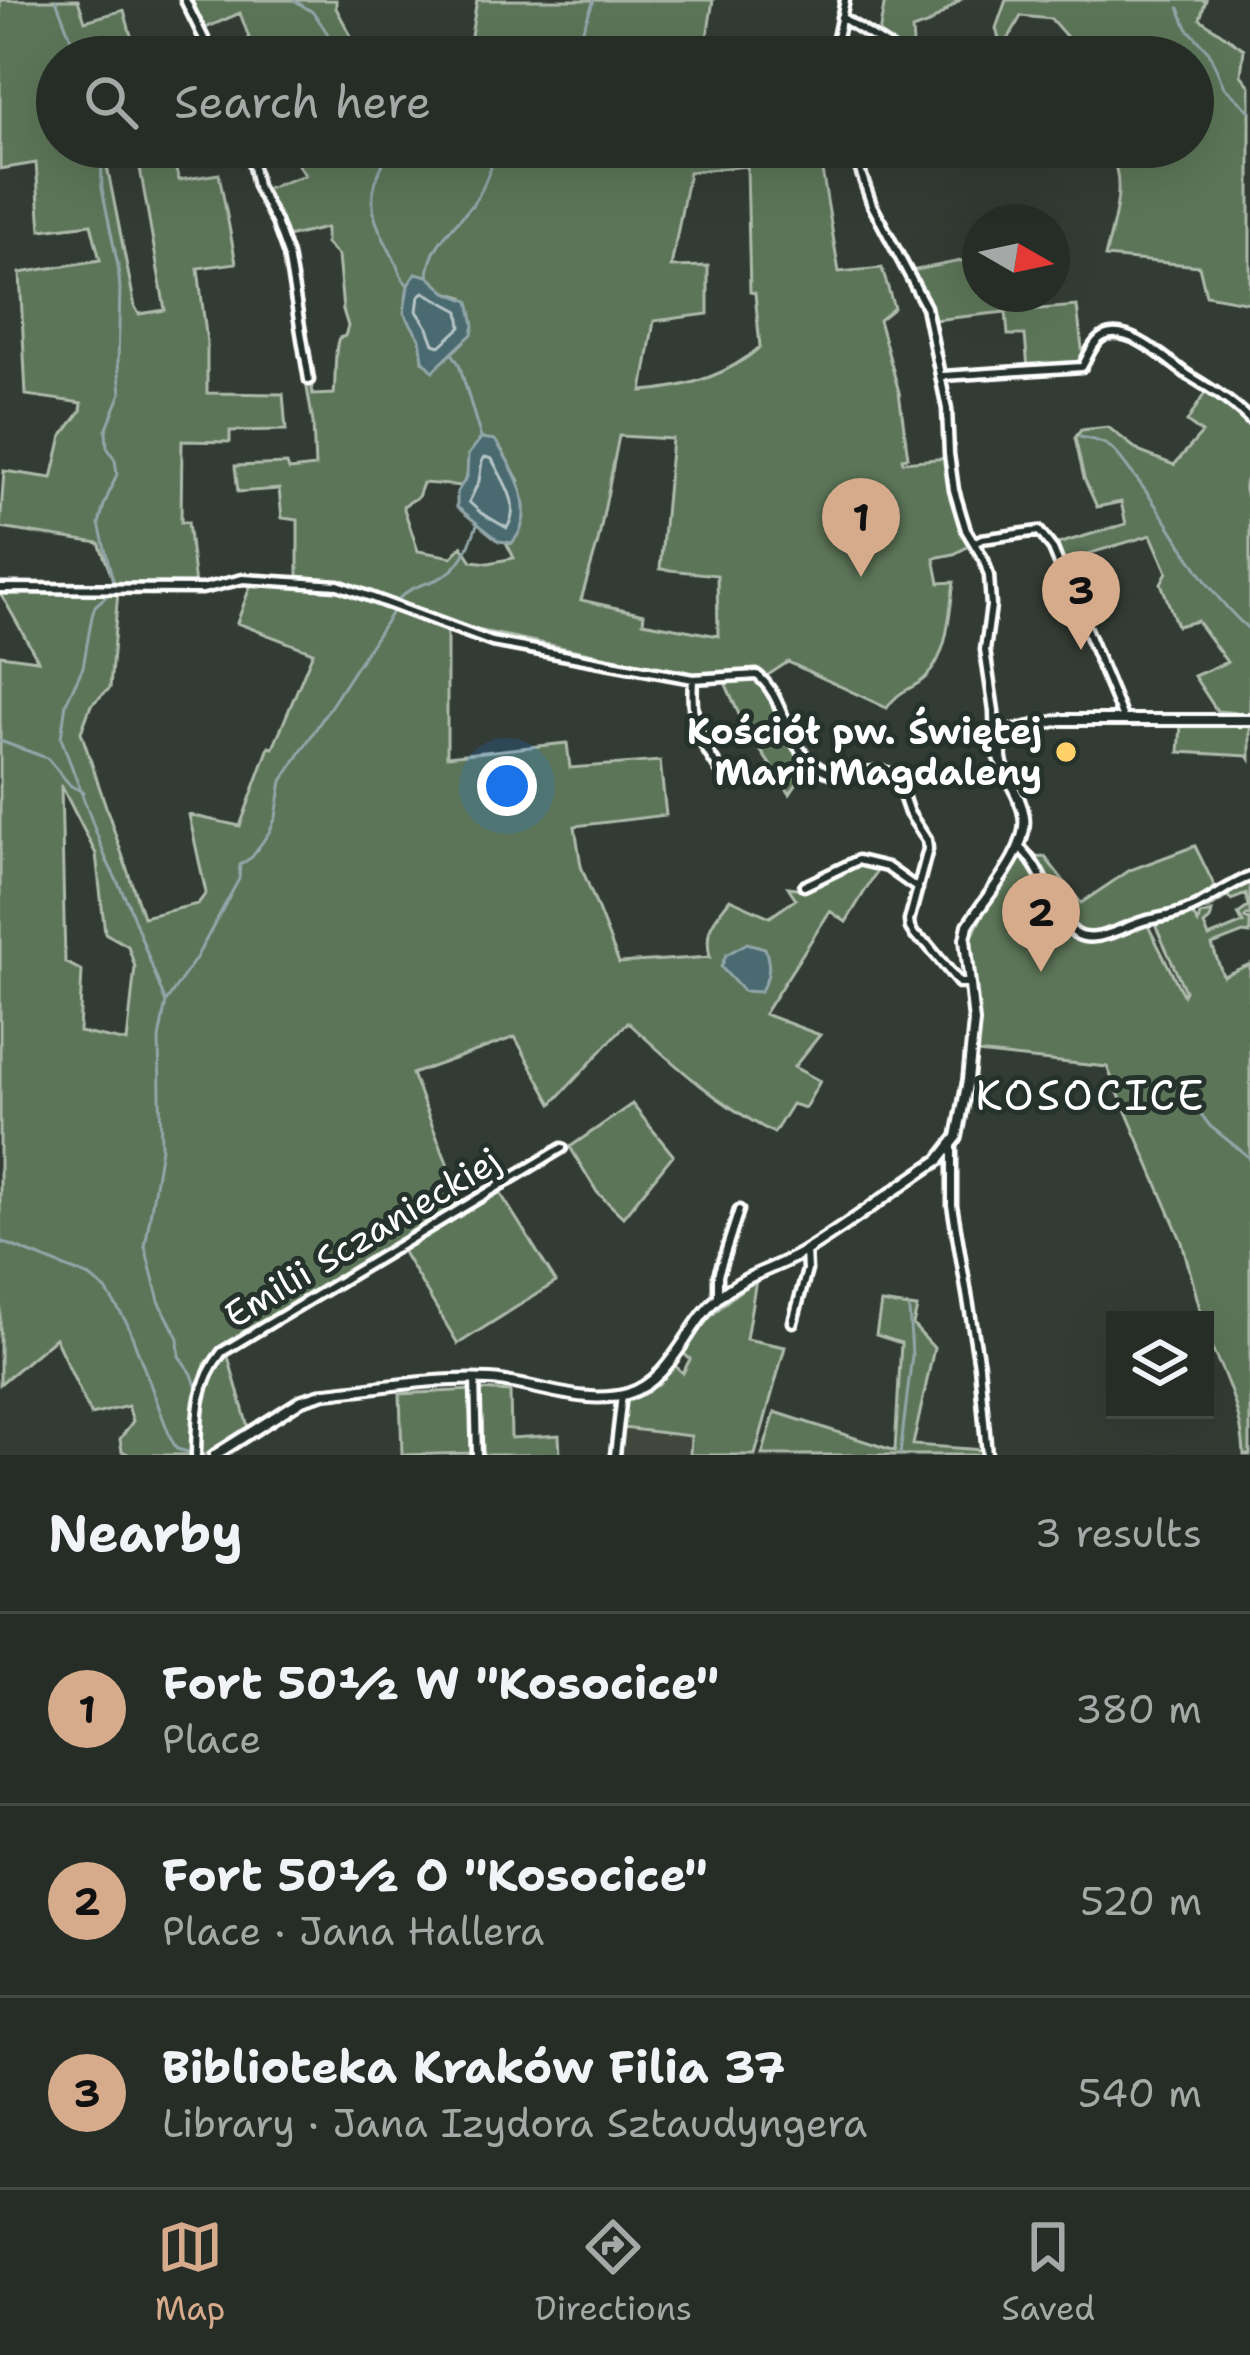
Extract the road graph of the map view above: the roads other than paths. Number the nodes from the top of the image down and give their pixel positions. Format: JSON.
{"nodes":[{"id":1,"x":185,"y":0,"type":"edge"},
{"id":2,"x":845,"y":0,"type":"edge"},
{"id":3,"x":842,"y":17,"type":"junction"},
{"id":4,"x":202,"y":36,"type":"edge"},
{"id":5,"x":838,"y":36,"type":"edge"},
{"id":6,"x":872,"y":36,"type":"edge"},
{"id":7,"x":253,"y":168,"type":"edge"},
{"id":8,"x":859,"y":168,"type":"edge"},
{"id":9,"x":941,"y":376,"type":"junction"},
{"id":10,"x":309,"y":380,"type":"dead end"},
{"id":11,"x":1250,"y":420,"type":"edge"},
{"id":12,"x":973,"y":543,"type":"junction"},
{"id":13,"x":0,"y":588,"type":"edge"},
{"id":14,"x":693,"y":679,"type":"junction"},
{"id":15,"x":994,"y":711,"type":"junction"},
{"id":16,"x":1123,"y":718,"type":"junction"},
{"id":17,"x":1250,"y":720,"type":"edge"},
{"id":18,"x":1010,"y":731,"type":"junction"},
{"id":19,"x":1000,"y":762,"type":"junction"},
{"id":20,"x":725,"y":778,"type":"dead end"},
{"id":21,"x":1019,"y":847,"type":"junction"},
{"id":22,"x":1250,"y":877,"type":"edge"},
{"id":23,"x":804,"y":886,"type":"dead end"},
{"id":24,"x":918,"y":889,"type":"junction"},
{"id":25,"x":968,"y":983,"type":"junction"},
{"id":26,"x":952,"y":1146,"type":"junction"},
{"id":27,"x":562,"y":1148,"type":"dead end"},
{"id":28,"x":739,"y":1210,"type":"dead end"},
{"id":29,"x":806,"y":1250,"type":"junction"},
{"id":30,"x":718,"y":1298,"type":"junction"},
{"id":31,"x":793,"y":1322,"type":"dead end"},
{"id":32,"x":475,"y":1380,"type":"junction"},
{"id":33,"x":622,"y":1395,"type":"junction"},
{"id":34,"x":196,"y":1455,"type":"edge"},
{"id":35,"x":215,"y":1455,"type":"edge"},
{"id":36,"x":477,"y":1455,"type":"edge"},
{"id":37,"x":615,"y":1455,"type":"edge"},
{"id":38,"x":987,"y":1455,"type":"edge"}],
"edges":[{"from":1,"to":4,"type":"street"},
{"from":2,"to":3,"type":"street"},
{"from":3,"to":5,"type":"street"},
{"from":3,"to":6,"type":"street"},
{"from":7,"to":10,"type":"street"},
{"from":8,"to":9,"type":"street"},
{"from":9,"to":11,"type":"street"},
{"from":9,"to":12,"type":"street"},
{"from":12,"to":15,"type":"street"},
{"from":12,"to":16,"type":"street"},
{"from":13,"to":14,"type":"street"},
{"from":14,"to":20,"type":"street"},
{"from":14,"to":24,"type":"street"},
{"from":15,"to":18,"type":"street"},
{"from":15,"to":19,"type":"street"},
{"from":16,"to":17,"type":"street"},
{"from":16,"to":18,"type":"street"},
{"from":18,"to":19,"type":"street"},
{"from":19,"to":21,"type":"street"},
{"from":21,"to":22,"type":"street"},
{"from":21,"to":25,"type":"street"},
{"from":23,"to":24,"type":"street"},
{"from":24,"to":25,"type":"street"},
{"from":25,"to":26,"type":"street"},
{"from":26,"to":29,"type":"street"},
{"from":26,"to":38,"type":"street"},
{"from":27,"to":34,"type":"street","name":"Emilii Sczanieckiej"},
{"from":28,"to":30,"type":"street"},
{"from":29,"to":30,"type":"street"},
{"from":29,"to":31,"type":"street"},
{"from":30,"to":33,"type":"street"},
{"from":32,"to":33,"type":"street"},
{"from":32,"to":35,"type":"street"},
{"from":32,"to":36,"type":"street"},
{"from":33,"to":37,"type":"street"}]}
